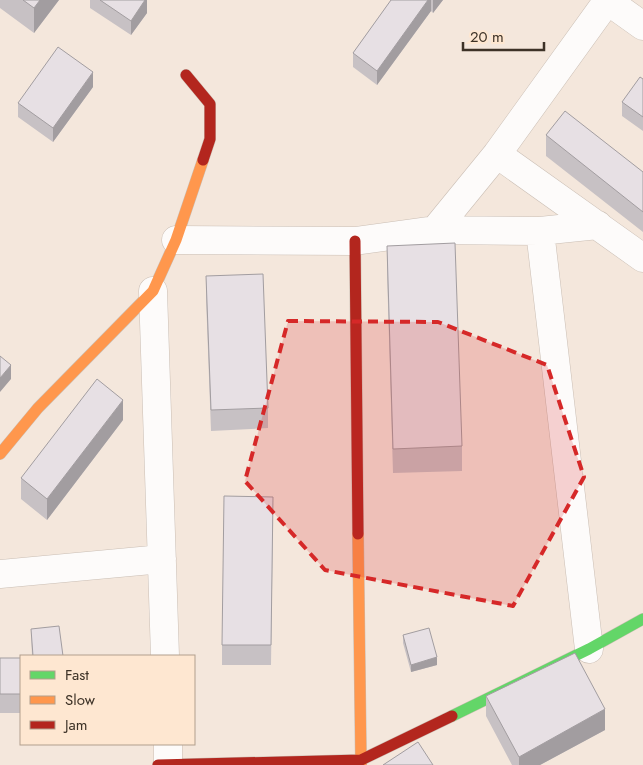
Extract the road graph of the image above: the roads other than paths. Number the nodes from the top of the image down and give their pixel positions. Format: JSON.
{"nodes":[{"id":1,"x":608,"y":0,"type":"edge"},
{"id":2,"x":643,"y":26,"type":"edge"},
{"id":3,"x":186,"y":75,"type":"dead end"},
{"id":4,"x":498,"y":154,"type":"junction"},
{"id":5,"x":598,"y":225,"type":"junction"},
{"id":6,"x":435,"y":230,"type":"junction"},
{"id":7,"x":540,"y":230,"type":"junction"},
{"id":8,"x":176,"y":240,"type":"junction"},
{"id":9,"x":355,"y":241,"type":"junction"},
{"id":10,"x":643,"y":258,"type":"edge"},
{"id":11,"x":153,"y":291,"type":"junction"},
{"id":12,"x":0,"y":454,"type":"edge"},
{"id":13,"x":162,"y":559,"type":"junction"},
{"id":14,"x":0,"y":574,"type":"edge"},
{"id":15,"x":643,"y":619,"type":"edge"},
{"id":16,"x":589,"y":649,"type":"junction"},
{"id":17,"x":165,"y":655,"type":"edge"},
{"id":18,"x":165,"y":758,"type":"edge"},
{"id":19,"x":361,"y":763,"type":"edge"}],
"edges":[{"from":1,"to":2,"type":"street"},
{"from":1,"to":4,"type":"street"},
{"from":3,"to":8,"type":"street"},
{"from":4,"to":5,"type":"street"},
{"from":4,"to":6,"type":"street"},
{"from":5,"to":7,"type":"street"},
{"from":5,"to":10,"type":"street"},
{"from":6,"to":7,"type":"street"},
{"from":6,"to":9,"type":"street"},
{"from":7,"to":16,"type":"street"},
{"from":8,"to":9,"type":"street"},
{"from":8,"to":11,"type":"street"},
{"from":9,"to":19,"type":"street"},
{"from":11,"to":12,"type":"street"},
{"from":11,"to":13,"type":"street"},
{"from":13,"to":14,"type":"street"},
{"from":13,"to":17,"type":"street"},
{"from":15,"to":16,"type":"street"},
{"from":16,"to":19,"type":"street"},
{"from":18,"to":19,"type":"street"}]}
